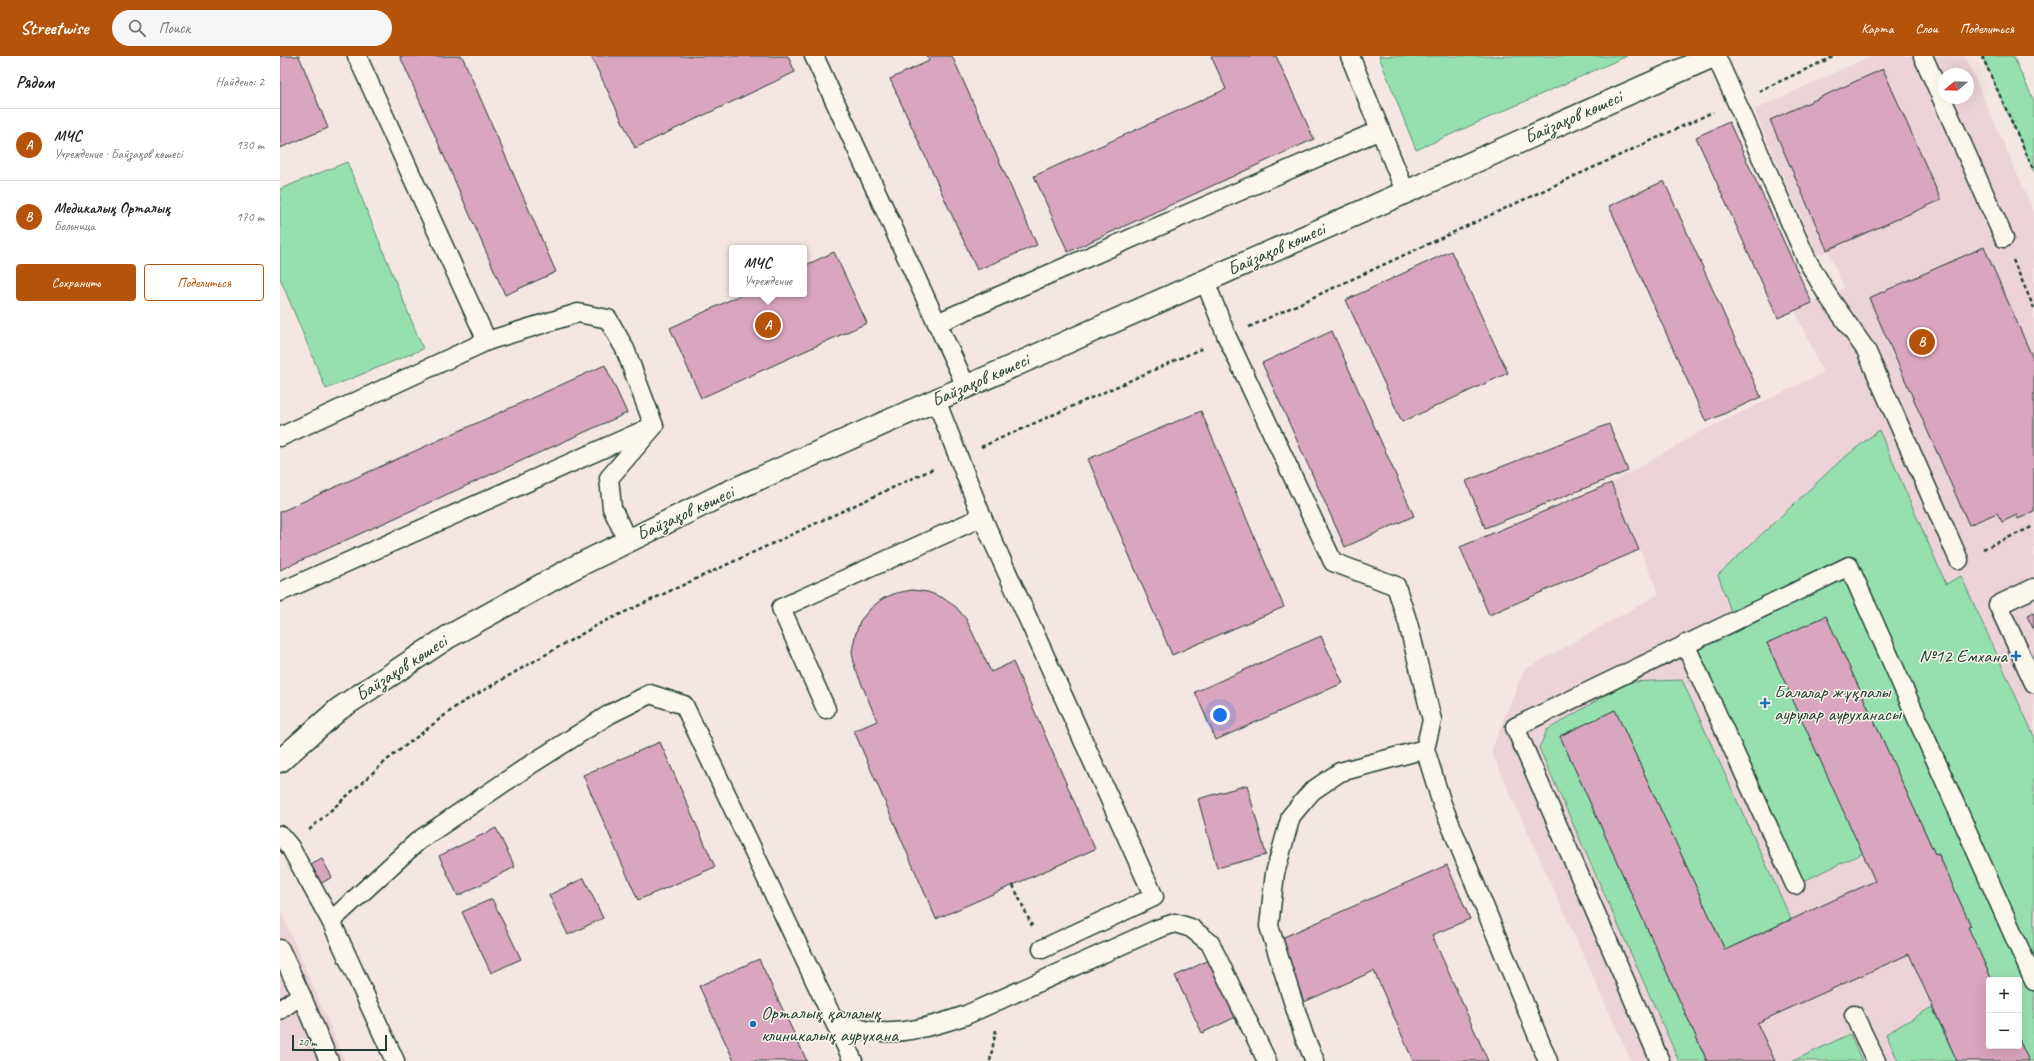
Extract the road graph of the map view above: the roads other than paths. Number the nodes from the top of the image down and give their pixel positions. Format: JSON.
{"nodes":[{"id":1,"x":357,"y":56,"type":"edge"},
{"id":2,"x":814,"y":56,"type":"edge"},
{"id":3,"x":1350,"y":56,"type":"edge"},
{"id":4,"x":1713,"y":56,"type":"edge"},
{"id":5,"x":1716,"y":56,"type":"edge"},
{"id":6,"x":1924,"y":56,"type":"edge"},
{"id":7,"x":1380,"y":130,"type":"junction"},
{"id":8,"x":1405,"y":191,"type":"junction"},
{"id":9,"x":2004,"y":238,"type":"road end"},
{"id":10,"x":1205,"y":281,"type":"junction"},
{"id":11,"x":937,"y":323,"type":"junction"},
{"id":12,"x":487,"y":341,"type":"junction"},
{"id":13,"x":966,"y":386,"type":"junction"},
{"id":14,"x":936,"y":400,"type":"junction"},
{"id":15,"x":654,"y":426,"type":"junction"},
{"id":16,"x":280,"y":437,"type":"edge"},
{"id":17,"x":982,"y":517,"type":"junction"},
{"id":18,"x":627,"y":540,"type":"junction"},
{"id":19,"x":1959,"y":560,"type":"road end"},
{"id":20,"x":2034,"y":588,"type":"edge"},
{"id":21,"x":280,"y":592,"type":"edge"},
{"id":22,"x":1685,"y":644,"type":"junction"},
{"id":23,"x":2034,"y":683,"type":"edge"},
{"id":24,"x":826,"y":709,"type":"dead end"},
{"id":25,"x":1425,"y":748,"type":"junction"},
{"id":26,"x":280,"y":761,"type":"edge"},
{"id":27,"x":285,"y":841,"type":"edge"},
{"id":28,"x":1795,"y":885,"type":"dead end"},
{"id":29,"x":331,"y":921,"type":"junction"},
{"id":30,"x":1042,"y":948,"type":"road end"},
{"id":31,"x":280,"y":949,"type":"edge"},
{"id":32,"x":2034,"y":981,"type":"edge"},
{"id":33,"x":301,"y":995,"type":"junction"},
{"id":34,"x":280,"y":1010,"type":"edge"},
{"id":35,"x":1854,"y":1014,"type":"dead end"},
{"id":36,"x":833,"y":1019,"type":"junction"},
{"id":37,"x":329,"y":1061,"type":"edge"},
{"id":38,"x":395,"y":1061,"type":"edge"},
{"id":39,"x":853,"y":1061,"type":"edge"},
{"id":40,"x":1267,"y":1061,"type":"edge"},
{"id":41,"x":1315,"y":1061,"type":"edge"},
{"id":42,"x":1548,"y":1061,"type":"edge"},
{"id":43,"x":1660,"y":1061,"type":"edge"},
{"id":44,"x":1876,"y":1061,"type":"edge"}],
"edges":[{"from":1,"to":12,"type":"lane"},
{"from":2,"to":11,"type":"lane"},
{"from":3,"to":7,"type":"lane"},
{"from":4,"to":8,"type":"street","name":"Байзақов көшесі"},
{"from":5,"to":19,"type":"lane"},
{"from":6,"to":9,"type":"lane"},
{"from":7,"to":8,"type":"lane"},
{"from":7,"to":11,"type":"lane"},
{"from":8,"to":10,"type":"street","name":"Байзақов көшесі"},
{"from":10,"to":13,"type":"street","name":"Байзақов көшесі"},
{"from":10,"to":25,"type":"lane"},
{"from":11,"to":13,"type":"lane"},
{"from":12,"to":15,"type":"lane"},
{"from":12,"to":16,"type":"lane"},
{"from":13,"to":14,"type":"street","name":"Байзақов көшесі"},
{"from":14,"to":17,"type":"lane"},
{"from":14,"to":18,"type":"street","name":"Байзақов көшесі"},
{"from":15,"to":18,"type":"lane"},
{"from":15,"to":21,"type":"lane"},
{"from":17,"to":24,"type":"lane"},
{"from":17,"to":30,"type":"lane"},
{"from":18,"to":26,"type":"street","name":"Байзақов көшесі"},
{"from":20,"to":23,"type":"lane"},
{"from":22,"to":28,"type":"lane"},
{"from":22,"to":32,"type":"lane"},
{"from":22,"to":43,"type":"lane"},
{"from":25,"to":41,"type":"lane"},
{"from":25,"to":42,"type":"lane"},
{"from":27,"to":29,"type":"lane"},
{"from":29,"to":36,"type":"lane"},
{"from":29,"to":38,"type":"lane"},
{"from":31,"to":33,"type":"lane"},
{"from":33,"to":34,"type":"lane"},
{"from":33,"to":37,"type":"lane"},
{"from":35,"to":44,"type":"lane"},
{"from":36,"to":39,"type":"lane"},
{"from":36,"to":40,"type":"lane"}]}
